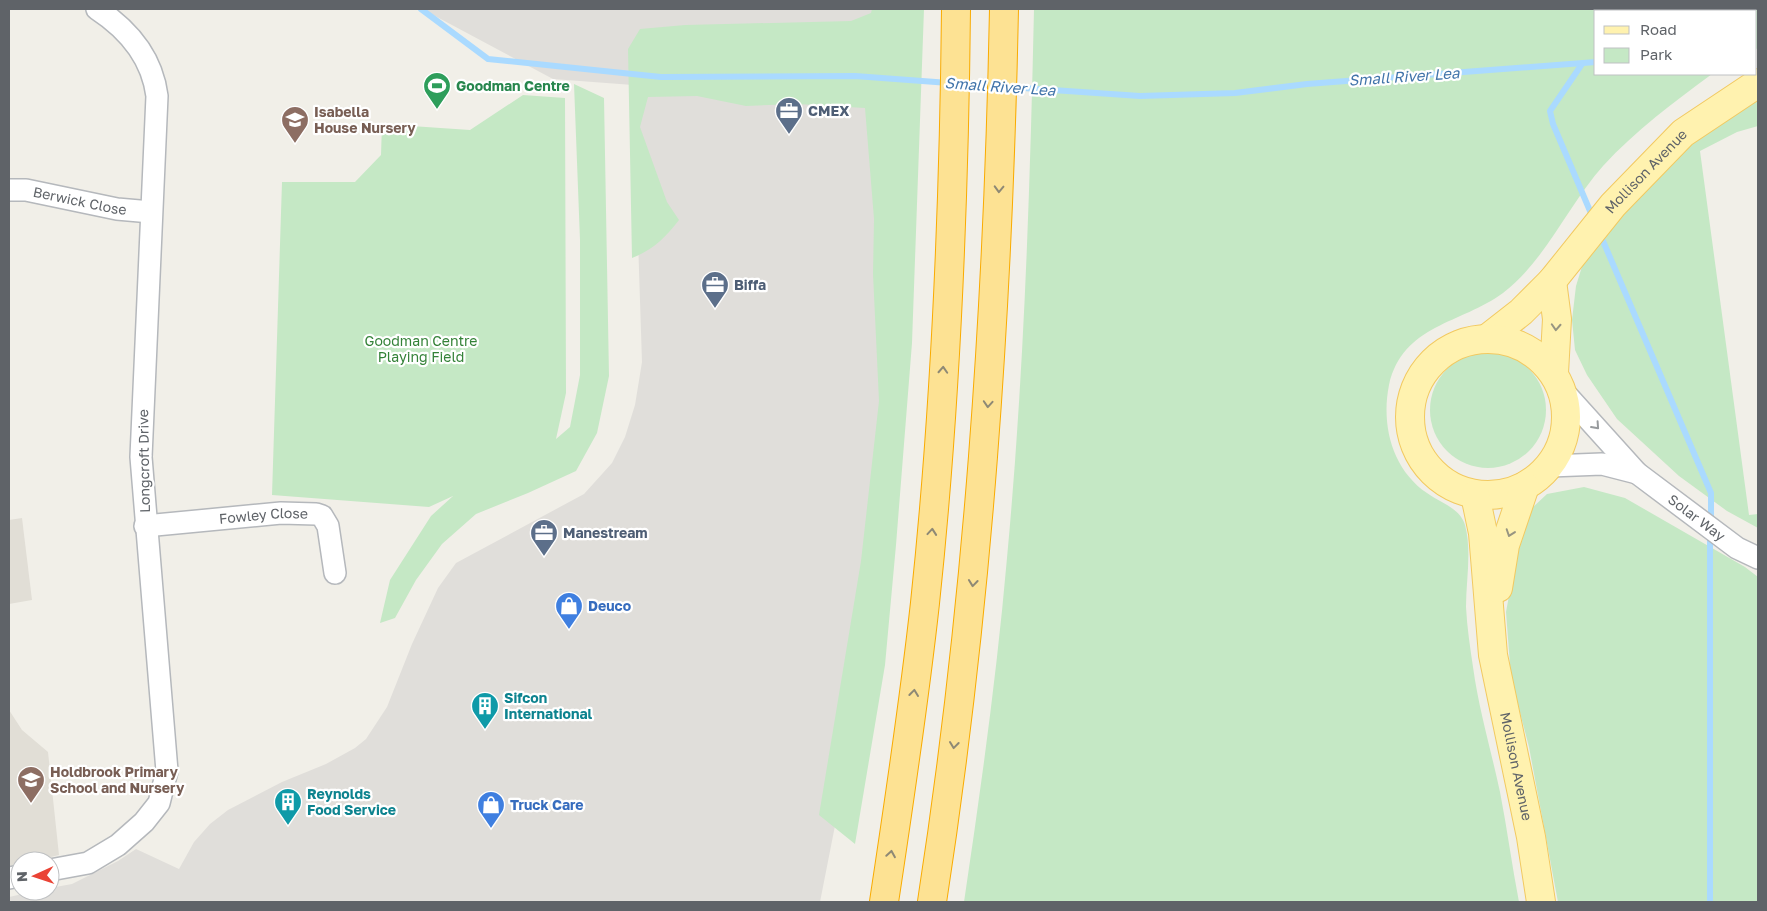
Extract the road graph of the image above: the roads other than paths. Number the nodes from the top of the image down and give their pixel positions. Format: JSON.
{"nodes":[{"id":1,"x":97,"y":9,"type":"edge"},
{"id":2,"x":956,"y":9,"type":"edge"},
{"id":3,"x":1004,"y":9,"type":"edge"},
{"id":4,"x":1758,"y":82,"type":"edge"},
{"id":5,"x":9,"y":190,"type":"edge"},
{"id":6,"x":151,"y":212,"type":"junction"},
{"id":7,"x":1552,"y":281,"type":"junction"},
{"id":8,"x":1489,"y":337,"type":"junction"},
{"id":9,"x":1558,"y":382,"type":"junction"},
{"id":10,"x":1550,"y":466,"type":"junction"},
{"id":11,"x":1637,"y":473,"type":"junction"},
{"id":12,"x":1525,"y":486,"type":"junction"},
{"id":13,"x":1475,"y":495,"type":"junction"},
{"id":14,"x":145,"y":526,"type":"junction"},
{"id":15,"x":1758,"y":558,"type":"edge"},
{"id":16,"x":335,"y":574,"type":"dead end"},
{"id":17,"x":1490,"y":631,"type":"junction"},
{"id":18,"x":60,"y":868,"type":"edge"},
{"id":19,"x":884,"y":902,"type":"edge"},
{"id":20,"x":932,"y":902,"type":"edge"},
{"id":21,"x":1541,"y":902,"type":"edge"}],
"edges":[{"from":1,"to":6,"type":"street","name":"Longcroft Drive"},
{"from":19,"to":2,"type":"highway","one_way":true},
{"from":3,"to":20,"type":"highway","one_way":true},
{"from":4,"to":7,"type":"main road","name":"Mollison Avenue"},
{"from":5,"to":6,"type":"street","name":"Berwick Close"},
{"from":6,"to":14,"type":"street","name":"Longcroft Drive"},
{"from":7,"to":8,"type":"main road","name":"Mollison Avenue"},
{"from":7,"to":9,"type":"main road","name":"Mollison Avenue","one_way":true},
{"from":8,"to":9,"type":"main road","name":"Mollison Avenue"},
{"from":8,"to":13,"type":"main road","name":"Mollison Avenue"},
{"from":9,"to":10,"type":"main road","name":"Mollison Avenue"},
{"from":9,"to":11,"type":"street","name":"Solar Way","one_way":true},
{"from":10,"to":11,"type":"street","name":"Solar Way"},
{"from":10,"to":12,"type":"main road","name":"Mollison Avenue"},
{"from":11,"to":15,"type":"street","name":"Solar Way"},
{"from":12,"to":13,"type":"main road","name":"Mollison Avenue"},
{"from":12,"to":17,"type":"main road","name":"Mollison Avenue","one_way":true},
{"from":13,"to":17,"type":"main road","name":"Mollison Avenue"},
{"from":14,"to":16,"type":"street","name":"Fowley Close"},
{"from":14,"to":18,"type":"street","name":"Longcroft Drive"},
{"from":17,"to":21,"type":"main road","name":"Mollison Avenue"}]}
